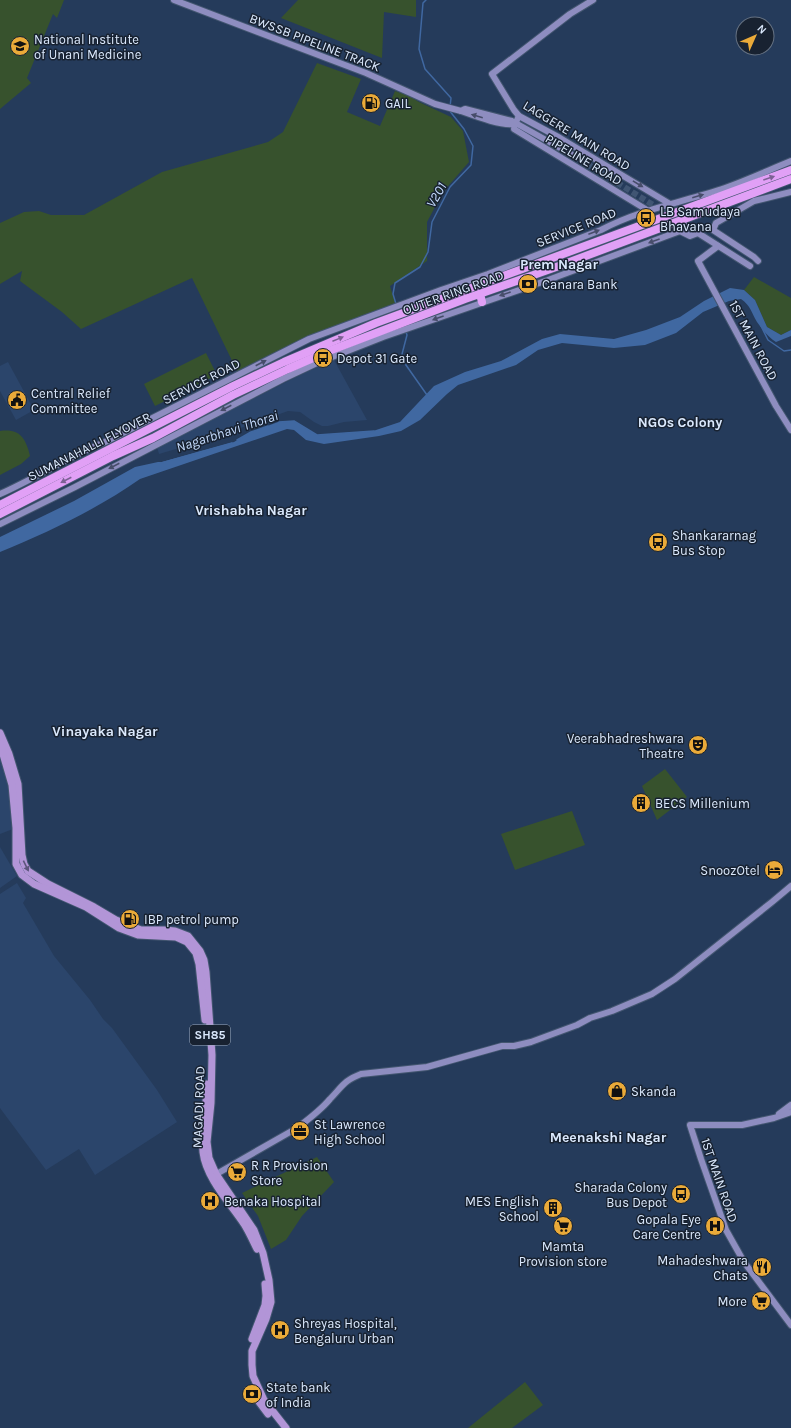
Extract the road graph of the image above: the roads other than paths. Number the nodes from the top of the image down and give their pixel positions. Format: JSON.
{"nodes":[{"id":1,"x":174,"y":0,"type":"edge"},
{"id":2,"x":593,"y":0,"type":"edge"},
{"id":3,"x":520,"y":116,"type":"junction"},
{"id":4,"x":515,"y":124,"type":"junction"},
{"id":5,"x":572,"y":154,"type":"tunnel mouth"},
{"id":6,"x":791,"y":161,"type":"edge"},
{"id":7,"x":791,"y":170,"type":"edge"},
{"id":8,"x":791,"y":179,"type":"edge"},
{"id":9,"x":791,"y":192,"type":"edge"},
{"id":10,"x":670,"y":204,"type":"junction"},
{"id":11,"x":647,"y":210,"type":"junction"},
{"id":12,"x":687,"y":226,"type":"tunnel mouth"},
{"id":13,"x":698,"y":233,"type":"junction"},
{"id":14,"x":718,"y":246,"type":"junction"},
{"id":15,"x":758,"y":261,"type":"dead end"},
{"id":16,"x":750,"y":266,"type":"dead end"},
{"id":17,"x":490,"y":278,"type":"junction"},
{"id":18,"x":481,"y":298,"type":"junction"},
{"id":19,"x":395,"y":307,"type":"junction"},
{"id":20,"x":401,"y":322,"type":"junction"},
{"id":21,"x":189,"y":409,"type":"joint"},
{"id":22,"x":168,"y":410,"type":"junction"},
{"id":23,"x":172,"y":418,"type":"junction"},
{"id":24,"x":184,"y":425,"type":"junction"},
{"id":25,"x":791,"y":430,"type":"edge"},
{"id":26,"x":153,"y":438,"type":"junction"},
{"id":27,"x":149,"y":448,"type":"junction"},
{"id":28,"x":0,"y":494,"type":"edge"},
{"id":29,"x":2,"y":509,"type":"edge"},
{"id":30,"x":0,"y":524,"type":"edge"},
{"id":31,"x":0,"y":733,"type":"edge"},
{"id":32,"x":0,"y":744,"type":"edge"},
{"id":33,"x":791,"y":886,"type":"edge"},
{"id":34,"x":791,"y":1105,"type":"edge"},
{"id":35,"x":791,"y":1112,"type":"edge"},
{"id":36,"x":774,"y":1118,"type":"junction"},
{"id":37,"x":214,"y":1175,"type":"junction"},
{"id":38,"x":791,"y":1325,"type":"edge"},
{"id":39,"x":280,"y":1428,"type":"edge"},
{"id":40,"x":286,"y":1428,"type":"edge"}],
"edges":[{"from":1,"to":4,"type":"street","name":"BWSSB PIPELINE TRACK"},
{"from":2,"to":3,"type":"street","name":"LAGGERE MAIN ROAD"},
{"from":3,"to":4,"type":"street"},
{"from":3,"to":10,"type":"street","name":"LAGGERE MAIN ROAD","one_way":true},
{"from":4,"to":5,"type":"street"},
{"from":4,"to":11,"type":"street","name":"PIPELINE ROAD"},
{"from":10,"to":6,"type":"street","name":"SERVICE ROAD","one_way":true},
{"from":17,"to":7,"type":"highway","name":"OUTER RING ROAD","one_way":true},
{"from":8,"to":18,"type":"highway","name":"OUTER RING ROAD"},
{"from":9,"to":15,"type":"street"},
{"from":10,"to":11,"type":"street","name":"SERVICE ROAD"},
{"from":17,"to":11,"type":"street","name":"SERVICE ROAD","one_way":true},
{"from":12,"to":13,"type":"street"},
{"from":13,"to":14,"type":"street"},
{"from":13,"to":18,"type":"street","one_way":true},
{"from":14,"to":16,"type":"street"},
{"from":14,"to":25,"type":"street","name":"1ST MAIN ROAD"},
{"from":17,"to":19,"type":"street","name":"SERVICE ROAD"},
{"from":17,"to":20,"type":"highway","name":"OUTER RING ROAD"},
{"from":18,"to":20,"type":"highway","name":"OUTER RING ROAD","one_way":true},
{"from":19,"to":20,"type":"highway"},
{"from":22,"to":19,"type":"street","name":"SERVICE ROAD","one_way":true},
{"from":21,"to":20,"type":"highway","name":"OUTER RING ROAD","one_way":true},
{"from":20,"to":24,"type":"highway","name":"OUTER RING ROAD","one_way":true},
{"from":21,"to":23,"type":"highway","name":"SUMANAHALLI FLYOVER"},
{"from":22,"to":23,"type":"highway"},
{"from":22,"to":28,"type":"street","name":"SERVICE ROAD"},
{"from":23,"to":29,"type":"highway","name":"SUMANAHALLI FLYOVER"},
{"from":24,"to":26,"type":"highway","name":"OUTER RING ROAD"},
{"from":24,"to":27,"type":"street"},
{"from":26,"to":27,"type":"highway"},
{"from":26,"to":29,"type":"highway","name":"SUMANAHALLI FLYOVER","one_way":true},
{"from":27,"to":30,"type":"street","one_way":true},
{"from":31,"to":37,"type":"main road","name":"MAGADI ROAD","number":"SH85","one_way":true},
{"from":32,"to":37,"type":"main road","name":"MAGADI ROAD","number":"SH85"},
{"from":33,"to":37,"type":"street"},
{"from":34,"to":36,"type":"street"},
{"from":35,"to":36,"type":"street","name":"1ST MAIN ROAD"},
{"from":36,"to":38,"type":"street","name":"1ST MAIN ROAD"},
{"from":37,"to":39,"type":"main road","name":"MAGADI ROAD","number":"SH85"},
{"from":37,"to":40,"type":"main road","name":"MAGADI ROAD","number":"SH85"}]}
